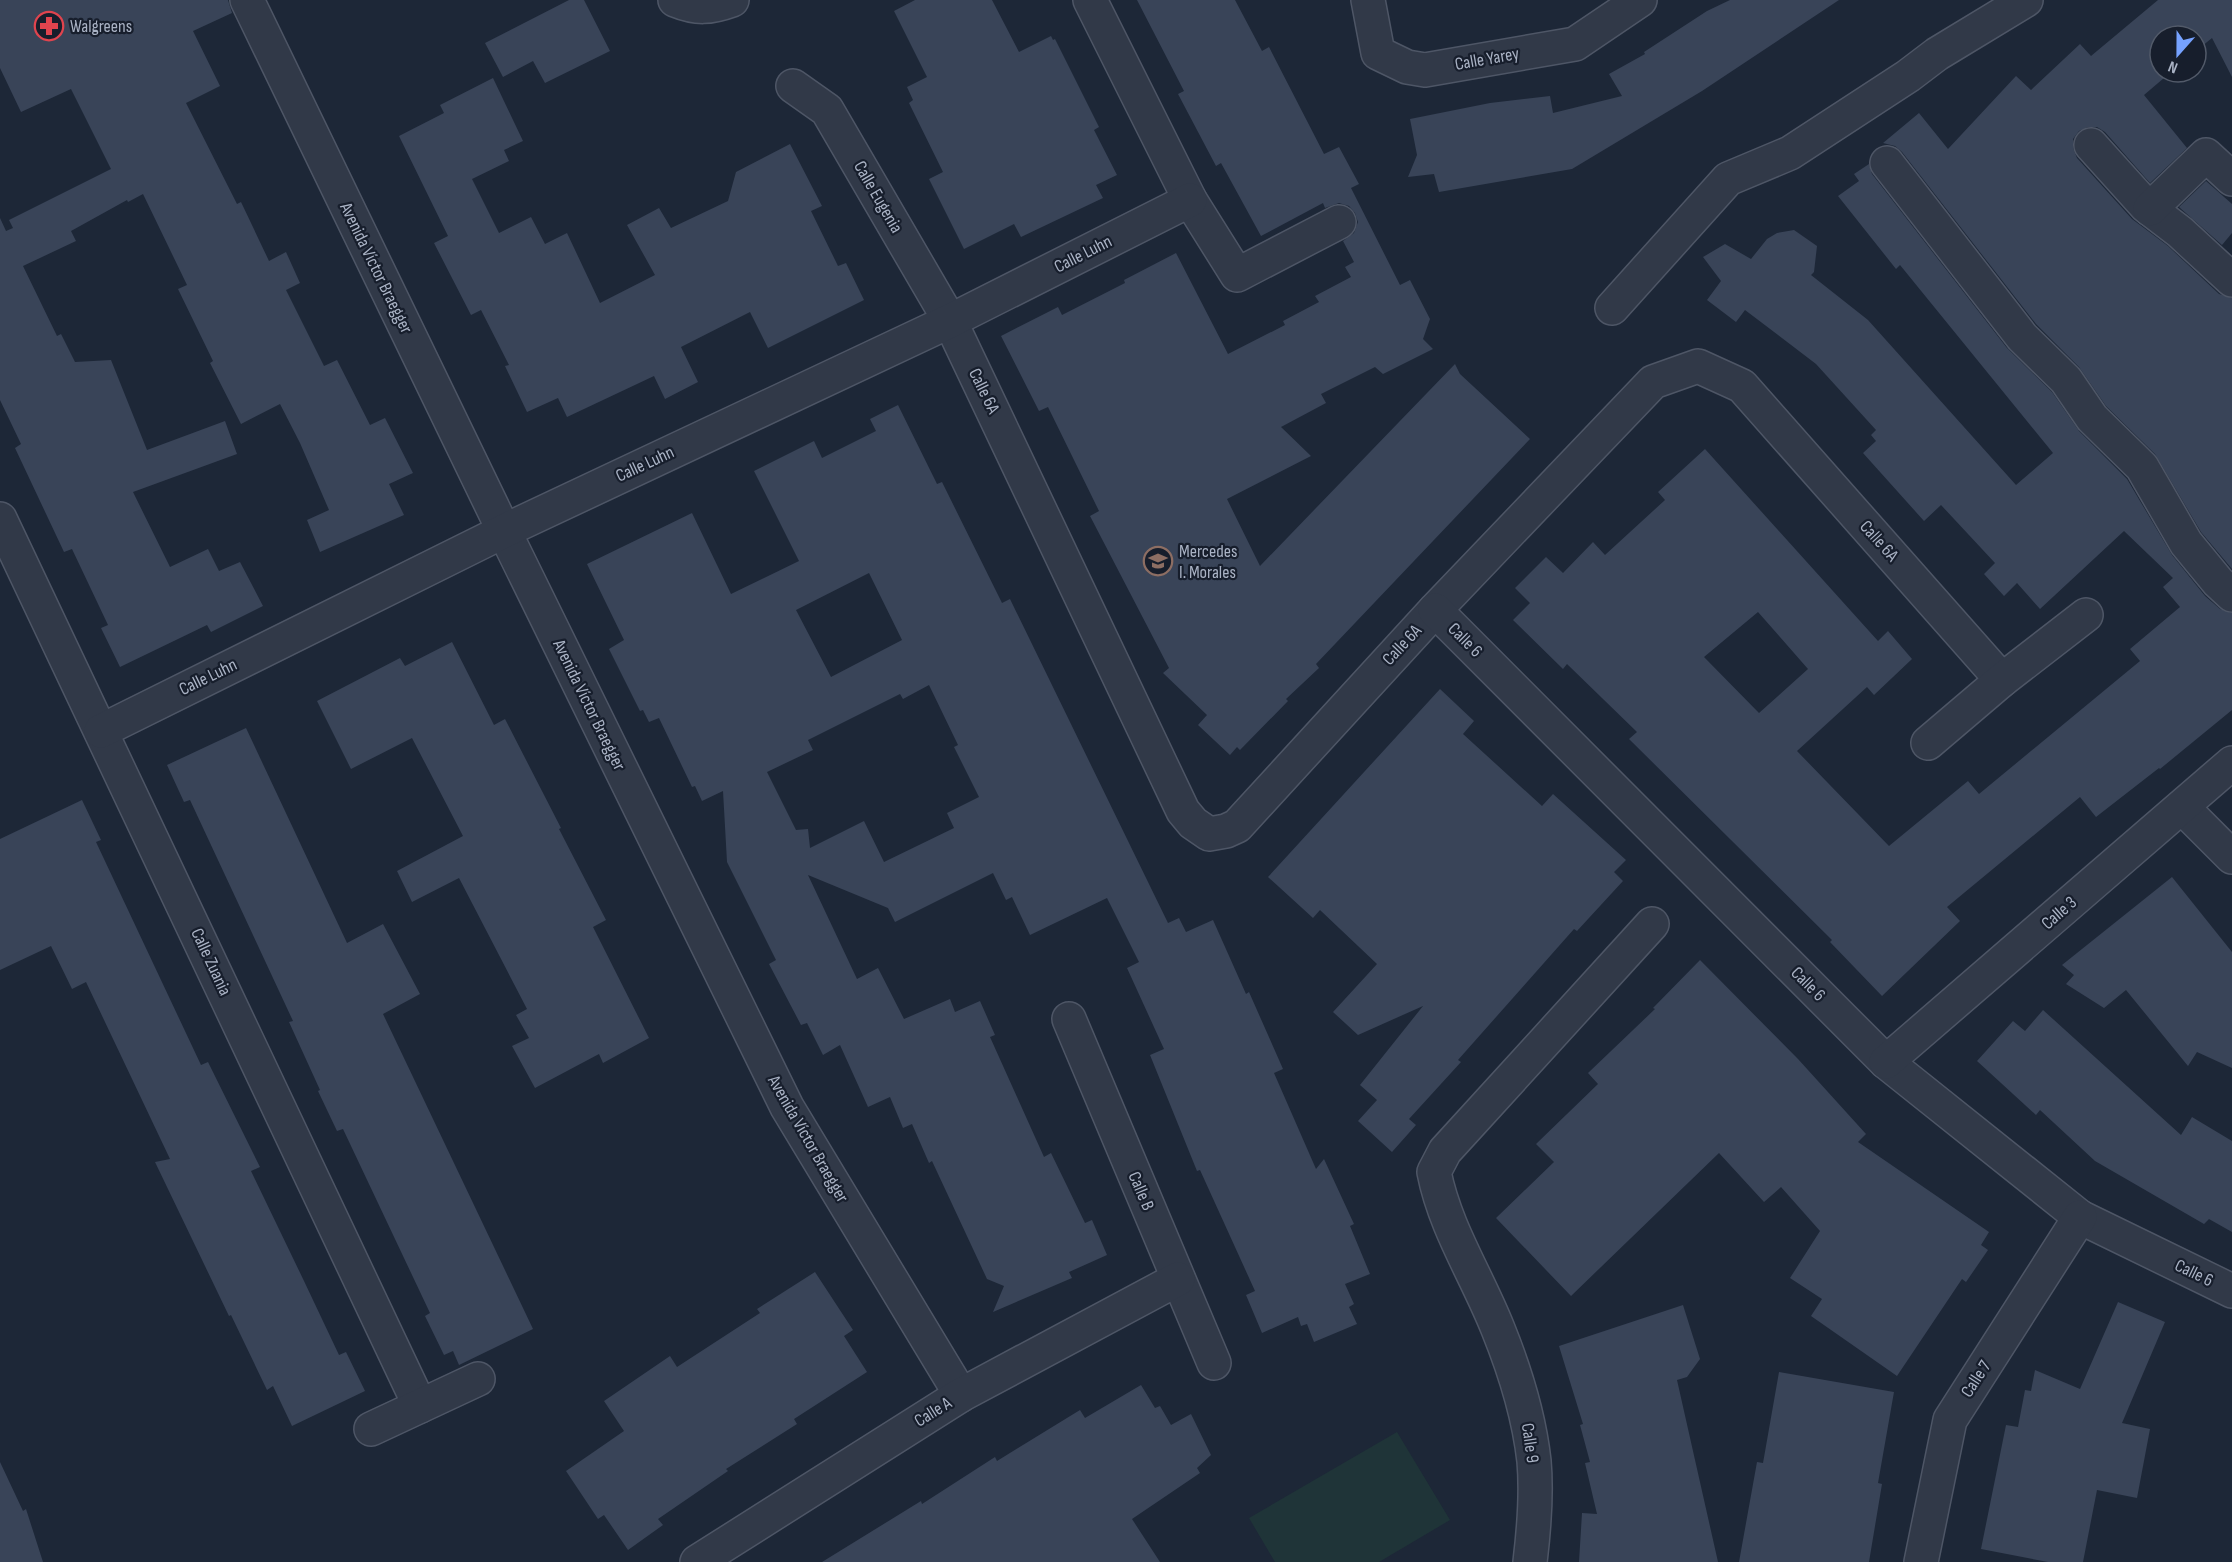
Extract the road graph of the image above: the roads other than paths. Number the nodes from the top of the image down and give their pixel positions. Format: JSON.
{"nodes":[{"id":1,"x":247,"y":0,"type":"edge"},
{"id":2,"x":675,"y":0,"type":"edge"},
{"id":3,"x":732,"y":0,"type":"edge"},
{"id":4,"x":1090,"y":0,"type":"edge"},
{"id":5,"x":1368,"y":0,"type":"edge"},
{"id":6,"x":1640,"y":0,"type":"edge"},
{"id":7,"x":2026,"y":0,"type":"edge"},
{"id":8,"x":793,"y":86,"type":"dead end"},
{"id":9,"x":2091,"y":145,"type":"dead end"},
{"id":10,"x":1887,"y":163,"type":"dead end"},
{"id":11,"x":2232,"y":179,"type":"edge"},
{"id":12,"x":1190,"y":200,"type":"junction"},
{"id":13,"x":2150,"y":209,"type":"junction"},
{"id":14,"x":1339,"y":222,"type":"dead end"},
{"id":15,"x":2232,"y":280,"type":"edge"},
{"id":16,"x":1612,"y":308,"type":"dead end"},
{"id":17,"x":950,"y":321,"type":"junction"},
{"id":18,"x":0,"y":519,"type":"edge"},
{"id":19,"x":504,"y":531,"type":"junction"},
{"id":20,"x":2232,"y":595,"type":"edge"},
{"id":21,"x":1435,"y":610,"type":"junction"},
{"id":22,"x":2086,"y":615,"type":"dead end"},
{"id":23,"x":2002,"y":680,"type":"junction"},
{"id":24,"x":101,"y":731,"type":"junction"},
{"id":25,"x":1928,"y":743,"type":"dead end"},
{"id":26,"x":2232,"y":763,"type":"edge"},
{"id":27,"x":2182,"y":807,"type":"junction"},
{"id":28,"x":2232,"y":857,"type":"edge"},
{"id":29,"x":1653,"y":924,"type":"dead end"},
{"id":30,"x":1069,"y":1019,"type":"dead end"},
{"id":31,"x":1886,"y":1062,"type":"junction"},
{"id":32,"x":2080,"y":1216,"type":"junction"},
{"id":33,"x":1178,"y":1279,"type":"junction"},
{"id":34,"x":2232,"y":1291,"type":"edge"},
{"id":35,"x":1214,"y":1363,"type":"dead end"},
{"id":36,"x":478,"y":1379,"type":"dead end"},
{"id":37,"x":961,"y":1395,"type":"junction"},
{"id":38,"x":420,"y":1406,"type":"junction"},
{"id":39,"x":371,"y":1429,"type":"dead end"},
{"id":40,"x":697,"y":1562,"type":"edge"},
{"id":41,"x":1530,"y":1562,"type":"edge"},
{"id":42,"x":1921,"y":1562,"type":"edge"}],
"edges":[{"from":1,"to":19,"type":"street","name":"Avenida Víctor Braegger"},
{"from":2,"to":3,"type":"street"},
{"from":4,"to":12,"type":"street"},
{"from":5,"to":6,"type":"street","name":"Calle Yarey"},
{"from":7,"to":16,"type":"street"},
{"from":8,"to":17,"type":"street","name":"Calle Eugenia"},
{"from":9,"to":13,"type":"street"},
{"from":10,"to":20,"type":"street"},
{"from":11,"to":13,"type":"street"},
{"from":12,"to":14,"type":"street"},
{"from":12,"to":17,"type":"street","name":"Calle Luhn"},
{"from":13,"to":15,"type":"street"},
{"from":17,"to":19,"type":"street","name":"Calle Luhn"},
{"from":17,"to":21,"type":"street","name":"Calle 6A"},
{"from":18,"to":24,"type":"street","name":"Calle Zuania"},
{"from":19,"to":24,"type":"street","name":"Calle Luhn"},
{"from":19,"to":37,"type":"street","name":"Avenida Víctor Braegger"},
{"from":21,"to":23,"type":"street","name":"Calle 6A"},
{"from":21,"to":31,"type":"street","name":"Calle 6"},
{"from":22,"to":23,"type":"street"},
{"from":23,"to":25,"type":"street"},
{"from":24,"to":38,"type":"street","name":"Calle Zuania"},
{"from":26,"to":27,"type":"street","name":"Calle 3"},
{"from":27,"to":28,"type":"street"},
{"from":27,"to":31,"type":"street","name":"Calle 3"},
{"from":29,"to":41,"type":"street","name":"Calle 9"},
{"from":30,"to":33,"type":"street","name":"Calle B"},
{"from":31,"to":32,"type":"street","name":"Calle 6"},
{"from":32,"to":34,"type":"street","name":"Calle 6"},
{"from":32,"to":42,"type":"street","name":"Calle 7"},
{"from":33,"to":35,"type":"street","name":"Calle B"},
{"from":33,"to":37,"type":"street","name":"Calle A"},
{"from":36,"to":38,"type":"street"},
{"from":37,"to":40,"type":"street","name":"Calle A"},
{"from":38,"to":39,"type":"street"}]}
